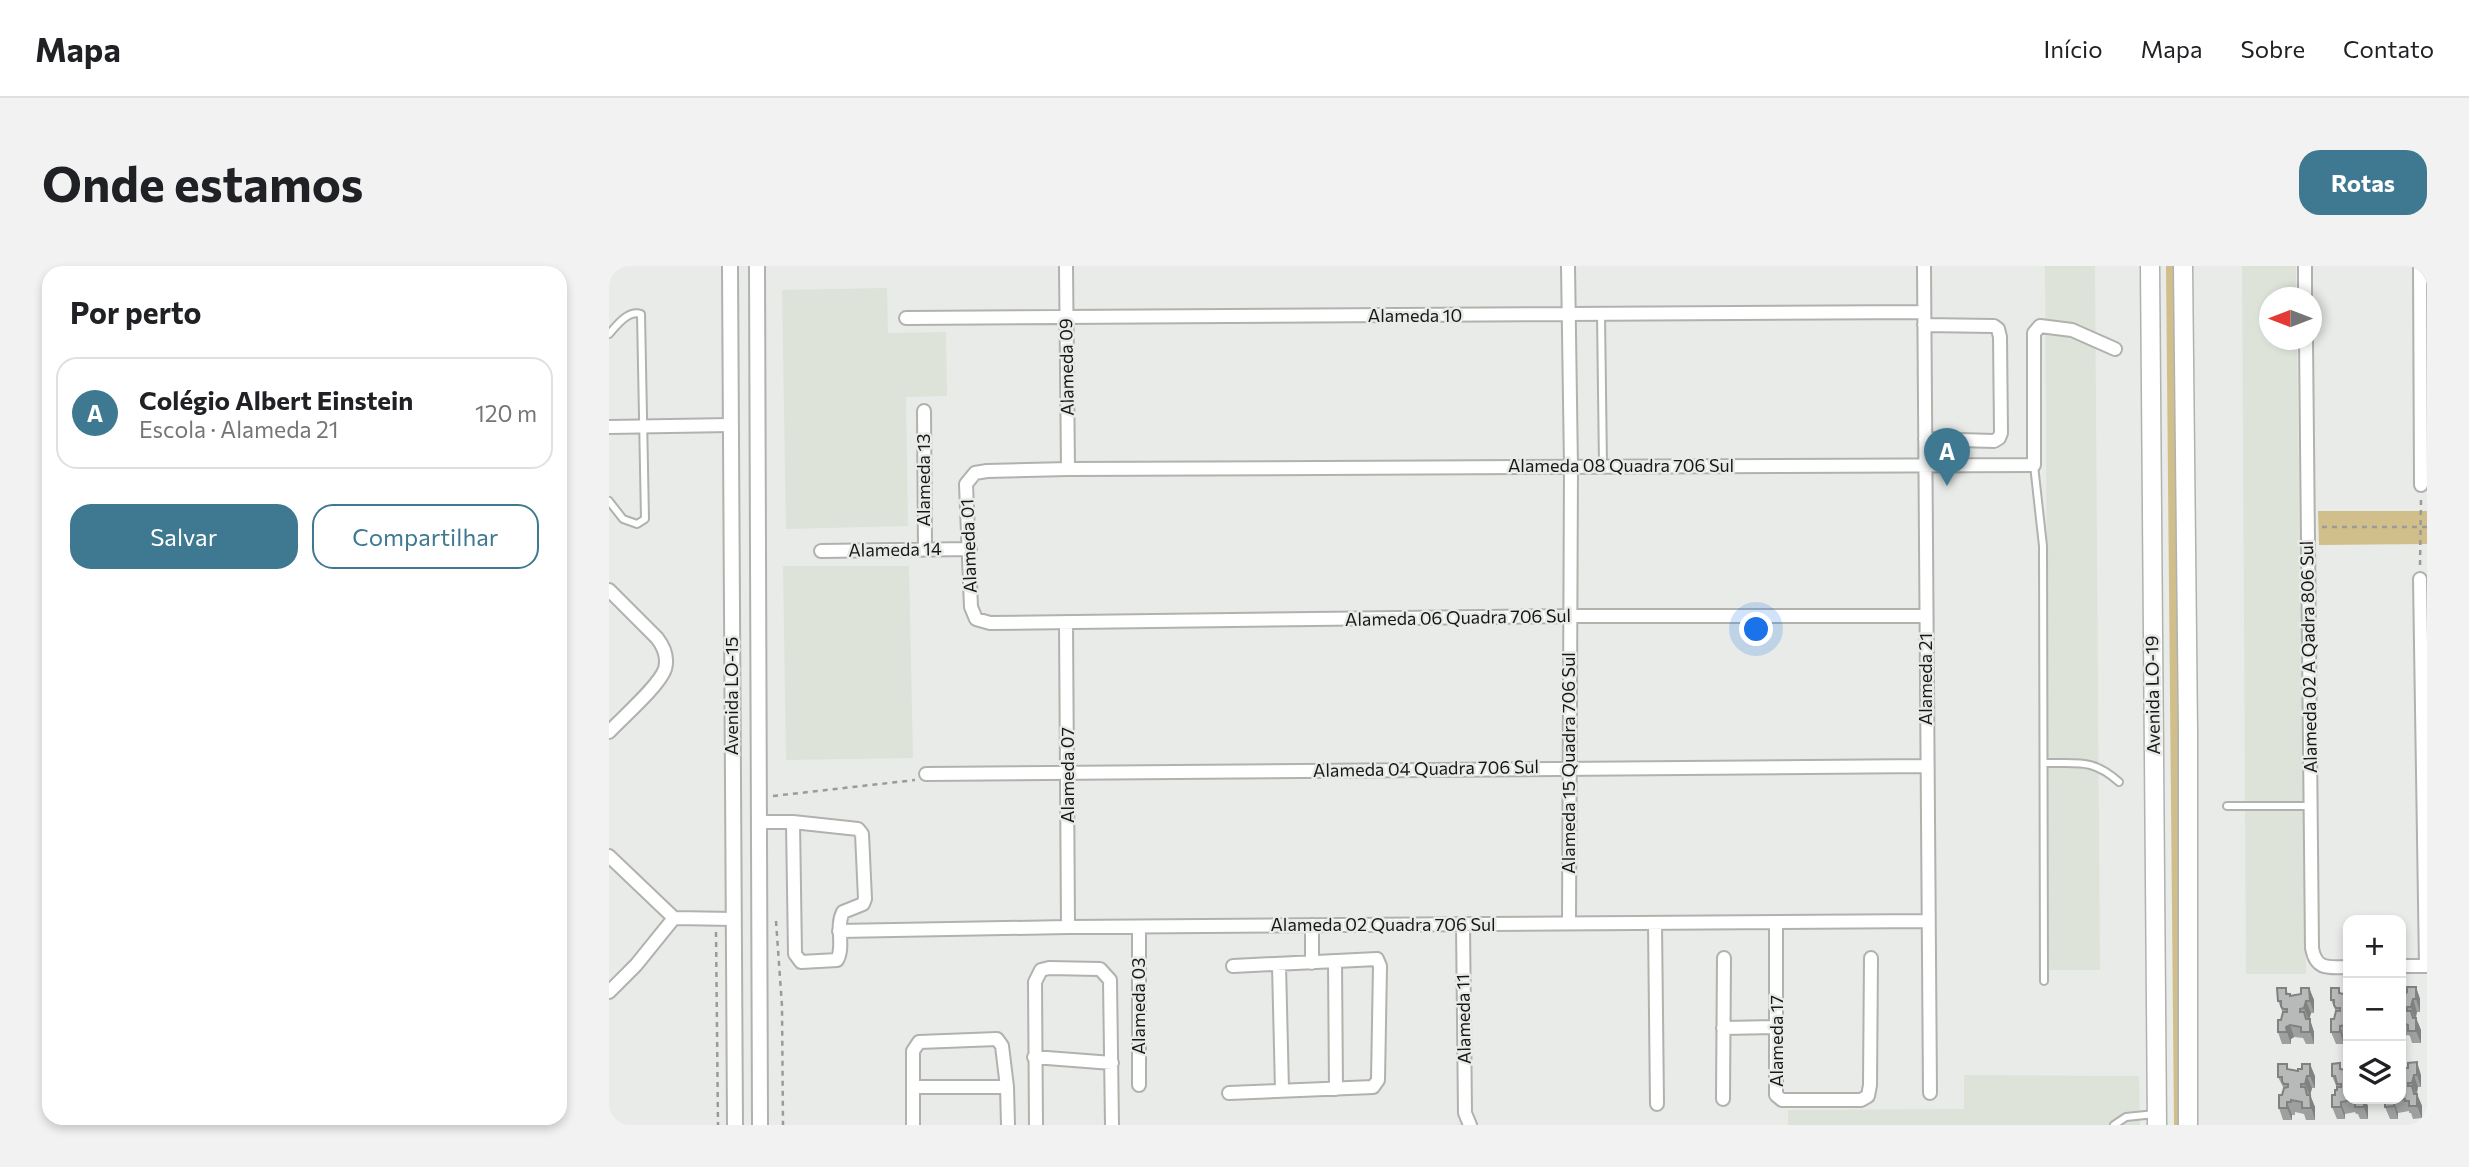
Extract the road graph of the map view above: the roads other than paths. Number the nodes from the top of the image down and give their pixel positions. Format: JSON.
{"nodes":[{"id":1,"x":730,"y":266,"type":"edge"},
{"id":2,"x":757,"y":266,"type":"edge"},
{"id":3,"x":1066,"y":266,"type":"edge"},
{"id":4,"x":1568,"y":266,"type":"edge"},
{"id":5,"x":1924,"y":266,"type":"edge"},
{"id":6,"x":2150,"y":266,"type":"edge"},
{"id":7,"x":2183,"y":266,"type":"edge"},
{"id":8,"x":2305,"y":266,"type":"edge"},
{"id":9,"x":2420,"y":266,"type":"edge"},
{"id":10,"x":2305,"y":287,"type":"edge"},
{"id":11,"x":1568,"y":315,"type":"junction"},
{"id":12,"x":1601,"y":315,"type":"junction"},
{"id":13,"x":906,"y":318,"type":"dead end"},
{"id":14,"x":1067,"y":318,"type":"junction"},
{"id":15,"x":1924,"y":318,"type":"junction"},
{"id":16,"x":609,"y":334,"type":"edge"},
{"id":17,"x":2115,"y":349,"type":"dead end"},
{"id":18,"x":2306,"y":350,"type":"edge"},
{"id":19,"x":924,"y":411,"type":"dead end"},
{"id":20,"x":731,"y":425,"type":"junction"},
{"id":21,"x":609,"y":426,"type":"edge"},
{"id":22,"x":645,"y":426,"type":"junction"},
{"id":23,"x":1925,"y":439,"type":"junction"},
{"id":24,"x":1926,"y":464,"type":"junction"},
{"id":25,"x":2034,"y":465,"type":"junction"},
{"id":26,"x":1603,"y":466,"type":"junction"},
{"id":27,"x":1571,"y":467,"type":"junction"},
{"id":28,"x":1069,"y":469,"type":"junction"},
{"id":29,"x":987,"y":471,"type":"joint"},
{"id":30,"x":2421,"y":485,"type":"road end"},
{"id":31,"x":609,"y":501,"type":"edge"},
{"id":32,"x":925,"y":549,"type":"junction"},
{"id":33,"x":969,"y":549,"type":"junction"},
{"id":34,"x":821,"y":551,"type":"dead end"},
{"id":35,"x":2420,"y":579,"type":"road end"},
{"id":36,"x":609,"y":590,"type":"edge"},
{"id":37,"x":1570,"y":616,"type":"junction"},
{"id":38,"x":1926,"y":616,"type":"junction"},
{"id":39,"x":1066,"y":622,"type":"junction"},
{"id":40,"x":990,"y":623,"type":"joint"},
{"id":41,"x":609,"y":732,"type":"edge"},
{"id":42,"x":2044,"y":763,"type":"junction"},
{"id":43,"x":1926,"y":766,"type":"junction"},
{"id":44,"x":1569,"y":768,"type":"junction"},
{"id":45,"x":1069,"y":773,"type":"junction"},
{"id":46,"x":926,"y":774,"type":"road end"},
{"id":47,"x":2119,"y":782,"type":"dead end"},
{"id":48,"x":2227,"y":806,"type":"dead end"},
{"id":49,"x":2311,"y":806,"type":"junction"},
{"id":50,"x":759,"y":822,"type":"junction"},
{"id":51,"x":793,"y":822,"type":"junction"},
{"id":52,"x":609,"y":856,"type":"edge"},
{"id":53,"x":674,"y":918,"type":"junction"},
{"id":54,"x":734,"y":919,"type":"junction"},
{"id":55,"x":1927,"y":921,"type":"junction"},
{"id":56,"x":1776,"y":922,"type":"junction"},
{"id":57,"x":1569,"y":923,"type":"junction"},
{"id":58,"x":1655,"y":923,"type":"junction"},
{"id":59,"x":1463,"y":924,"type":"junction"},
{"id":60,"x":1313,"y":925,"type":"junction"},
{"id":61,"x":1068,"y":927,"type":"junction"},
{"id":62,"x":1139,"y":927,"type":"junction"},
{"id":63,"x":839,"y":931,"type":"junction"},
{"id":64,"x":1724,"y":958,"type":"dead end"},
{"id":65,"x":1871,"y":958,"type":"dead end"},
{"id":66,"x":1335,"y":961,"type":"junction"},
{"id":67,"x":1312,"y":962,"type":"junction"},
{"id":68,"x":1279,"y":965,"type":"junction"},
{"id":69,"x":2426,"y":965,"type":"edge"},
{"id":70,"x":1233,"y":966,"type":"dead end"},
{"id":71,"x":2406,"y":966,"type":"edge"},
{"id":72,"x":2343,"y":967,"type":"edge"},
{"id":73,"x":2044,"y":981,"type":"dead end"},
{"id":74,"x":609,"y":992,"type":"edge"},
{"id":75,"x":1776,"y":1027,"type":"junction"},
{"id":76,"x":1723,"y":1028,"type":"junction"},
{"id":77,"x":1034,"y":1057,"type":"junction"},
{"id":78,"x":1112,"y":1063,"type":"junction"},
{"id":79,"x":1139,"y":1085,"type":"dead end"},
{"id":80,"x":913,"y":1087,"type":"junction"},
{"id":81,"x":1007,"y":1087,"type":"junction"},
{"id":82,"x":1336,"y":1089,"type":"junction"},
{"id":83,"x":1282,"y":1090,"type":"junction"},
{"id":84,"x":1229,"y":1093,"type":"dead end"},
{"id":85,"x":1930,"y":1093,"type":"dead end"},
{"id":86,"x":1723,"y":1099,"type":"dead end"},
{"id":87,"x":1657,"y":1104,"type":"dead end"},
{"id":88,"x":2157,"y":1119,"type":"edge"},
{"id":89,"x":1465,"y":1121,"type":"edge"},
{"id":90,"x":735,"y":1125,"type":"edge"},
{"id":91,"x":760,"y":1125,"type":"edge"},
{"id":92,"x":913,"y":1125,"type":"edge"},
{"id":93,"x":1008,"y":1125,"type":"edge"},
{"id":94,"x":1037,"y":1125,"type":"edge"},
{"id":95,"x":1112,"y":1125,"type":"edge"},
{"id":96,"x":2114,"y":1125,"type":"edge"},
{"id":97,"x":2188,"y":1125,"type":"edge"}],
"edges":[{"from":1,"to":20,"type":"street","name":"Avenida LO-15"},
{"from":2,"to":50,"type":"street","name":"Avenida LO-15"},
{"from":3,"to":14,"type":"street","name":"Alameda 09"},
{"from":4,"to":11,"type":"street","name":"Alameda 15 Quadra 706 Sul"},
{"from":5,"to":15,"type":"street","name":"Alameda 21"},
{"from":6,"to":88,"type":"main road","name":"Avenida LO-19"},
{"from":7,"to":97,"type":"main road","name":"Avenida LO-19"},
{"from":8,"to":10,"type":"street"},
{"from":9,"to":30,"type":"street"},
{"from":11,"to":12,"type":"street","name":"Alameda 10"},
{"from":11,"to":14,"type":"street","name":"Alameda 10"},
{"from":11,"to":27,"type":"street","name":"Alameda 15 Quadra 706 Sul"},
{"from":12,"to":15,"type":"street","name":"Alameda 10"},
{"from":12,"to":26,"type":"lane"},
{"from":13,"to":14,"type":"street","name":"Alameda 10"},
{"from":14,"to":28,"type":"street","name":"Alameda 09"},
{"from":15,"to":23,"type":"street","name":"Alameda 21"},
{"from":15,"to":23,"type":"street","name":"Alameda 10"},
{"from":16,"to":22,"type":"lane"},
{"from":17,"to":25,"type":"street"},
{"from":18,"to":49,"type":"street","name":"Alameda 02 A Qadra 806 Sul"},
{"from":19,"to":32,"type":"street","name":"Alameda 13"},
{"from":20,"to":22,"type":"street"},
{"from":20,"to":54,"type":"street","name":"Avenida LO-15"},
{"from":21,"to":22,"type":"street"},
{"from":22,"to":31,"type":"lane"},
{"from":23,"to":24,"type":"street","name":"Alameda 21"},
{"from":24,"to":25,"type":"street","name":"Alameda 08 Quadra 706 Sul"},
{"from":24,"to":26,"type":"street","name":"Alameda 08 Quadra 706 Sul"},
{"from":24,"to":38,"type":"street","name":"Alameda 21"},
{"from":25,"to":42,"type":"lane"},
{"from":26,"to":27,"type":"street","name":"Alameda 08 Quadra 706 Sul"},
{"from":27,"to":28,"type":"street","name":"Alameda 08 Quadra 706 Sul"},
{"from":27,"to":37,"type":"street","name":"Alameda 15 Quadra 706 Sul"},
{"from":28,"to":29,"type":"street","name":"Alameda 08 Quadra 706 Sul"},
{"from":29,"to":33,"type":"street","name":"Alameda 01"},
{"from":32,"to":33,"type":"street","name":"Alameda 14"},
{"from":32,"to":34,"type":"street","name":"Alameda 14"},
{"from":33,"to":40,"type":"street","name":"Alameda 01"},
{"from":35,"to":69,"type":"street"},
{"from":36,"to":41,"type":"street"},
{"from":37,"to":38,"type":"street","name":"Alameda 06 Quadra 706 Sul"},
{"from":37,"to":39,"type":"street","name":"Alameda 06 Quadra 706 Sul"},
{"from":37,"to":44,"type":"street","name":"Alameda 15 Quadra 706 Sul"},
{"from":38,"to":43,"type":"street","name":"Alameda 21"},
{"from":39,"to":40,"type":"street","name":"Alameda 06 Quadra 706 Sul"},
{"from":39,"to":45,"type":"street","name":"Alameda 07"},
{"from":42,"to":47,"type":"lane"},
{"from":42,"to":73,"type":"lane"},
{"from":43,"to":44,"type":"street","name":"Alameda 04 Quadra 706 Sul"},
{"from":43,"to":55,"type":"street","name":"Alameda 21"},
{"from":44,"to":45,"type":"street","name":"Alameda 04 Quadra 706 Sul"},
{"from":44,"to":57,"type":"street","name":"Alameda 15 Quadra 706 Sul"},
{"from":45,"to":46,"type":"street","name":"Alameda 04 Quadra 706 Sul"},
{"from":45,"to":61,"type":"street","name":"Alameda 07"},
{"from":48,"to":49,"type":"lane"},
{"from":49,"to":72,"type":"street","name":"Alameda 02 A Qadra 806 Sul"},
{"from":50,"to":51,"type":"street"},
{"from":50,"to":91,"type":"street","name":"Avenida LO-15"},
{"from":51,"to":63,"type":"street"},
{"from":51,"to":63,"type":"street"},
{"from":52,"to":53,"type":"street"},
{"from":53,"to":54,"type":"street"},
{"from":53,"to":74,"type":"street"},
{"from":54,"to":90,"type":"street","name":"Avenida LO-15"},
{"from":55,"to":56,"type":"street","name":"Alameda 02 Quadra 706 Sul"},
{"from":55,"to":85,"type":"street","name":"Alameda 21"},
{"from":56,"to":58,"type":"street","name":"Alameda 02 Quadra 706 Sul"},
{"from":56,"to":75,"type":"street","name":"Alameda 17"},
{"from":57,"to":58,"type":"street","name":"Alameda 02 Quadra 706 Sul"},
{"from":57,"to":59,"type":"street","name":"Alameda 02 Quadra 706 Sul"},
{"from":58,"to":87,"type":"street"},
{"from":59,"to":60,"type":"street","name":"Alameda 02 Quadra 706 Sul"},
{"from":59,"to":89,"type":"street","name":"Alameda 11"},
{"from":60,"to":62,"type":"street","name":"Alameda 02 Quadra 706 Sul"},
{"from":60,"to":67,"type":"street"},
{"from":61,"to":62,"type":"street","name":"Alameda 02 Quadra 706 Sul"},
{"from":61,"to":63,"type":"street","name":"Alameda 02 Quadra 706 Sul"},
{"from":62,"to":79,"type":"street","name":"Alameda 03"},
{"from":64,"to":76,"type":"street"},
{"from":65,"to":75,"type":"street","name":"Alameda 17"},
{"from":66,"to":67,"type":"street"},
{"from":66,"to":82,"type":"street"},
{"from":66,"to":82,"type":"street"},
{"from":67,"to":68,"type":"street"},
{"from":68,"to":70,"type":"street"},
{"from":68,"to":83,"type":"street"},
{"from":69,"to":71,"type":"street"},
{"from":75,"to":76,"type":"street"},
{"from":76,"to":86,"type":"street"},
{"from":77,"to":78,"type":"street"},
{"from":77,"to":78,"type":"street"},
{"from":77,"to":94,"type":"street"},
{"from":78,"to":95,"type":"street"},
{"from":80,"to":81,"type":"street"},
{"from":80,"to":81,"type":"street"},
{"from":80,"to":92,"type":"street"},
{"from":81,"to":93,"type":"street"},
{"from":82,"to":83,"type":"street"},
{"from":83,"to":84,"type":"street"},
{"from":88,"to":96,"type":"lane"}]}
